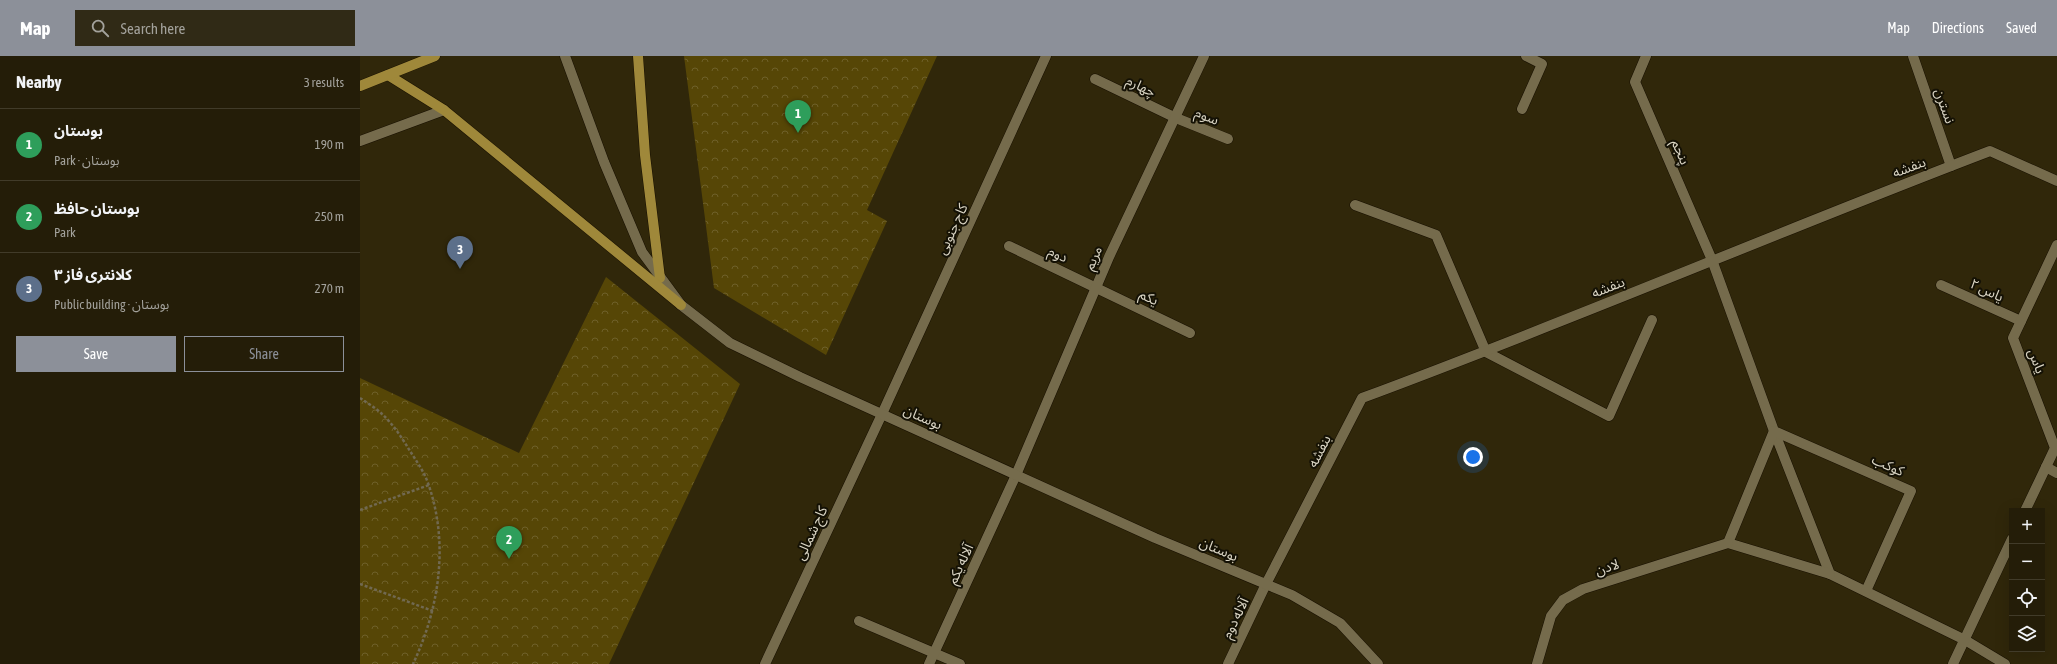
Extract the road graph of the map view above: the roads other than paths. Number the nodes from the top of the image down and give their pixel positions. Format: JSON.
{"nodes":[{"id":1,"x":435,"y":56,"type":"edge"},
{"id":2,"x":565,"y":56,"type":"edge"},
{"id":3,"x":638,"y":56,"type":"edge"},
{"id":4,"x":1046,"y":56,"type":"edge"},
{"id":5,"x":1204,"y":56,"type":"edge"},
{"id":6,"x":1526,"y":56,"type":"edge"},
{"id":7,"x":1646,"y":56,"type":"edge"},
{"id":8,"x":1913,"y":56,"type":"edge"},
{"id":9,"x":388,"y":75,"type":"junction"},
{"id":10,"x":1095,"y":78,"type":"dead end"},
{"id":11,"x":360,"y":86,"type":"edge"},
{"id":12,"x":1522,"y":109,"type":"dead end"},
{"id":13,"x":444,"y":110,"type":"junction"},
{"id":14,"x":1176,"y":118,"type":"junction"},
{"id":15,"x":1228,"y":139,"type":"dead end"},
{"id":16,"x":360,"y":140,"type":"edge"},
{"id":17,"x":1951,"y":166,"type":"junction"},
{"id":18,"x":2057,"y":181,"type":"edge"},
{"id":19,"x":1355,"y":205,"type":"dead end"},
{"id":20,"x":1009,"y":246,"type":"dead end"},
{"id":21,"x":2057,"y":246,"type":"edge"},
{"id":22,"x":1712,"y":260,"type":"junction"},
{"id":23,"x":660,"y":278,"type":"junction"},
{"id":24,"x":1941,"y":284,"type":"dead end"},
{"id":25,"x":1096,"y":287,"type":"junction"},
{"id":26,"x":681,"y":305,"type":"junction"},
{"id":27,"x":1652,"y":320,"type":"dead end"},
{"id":28,"x":2020,"y":321,"type":"junction"},
{"id":29,"x":1190,"y":333,"type":"dead end"},
{"id":30,"x":1486,"y":352,"type":"junction"},
{"id":31,"x":882,"y":414,"type":"junction"},
{"id":32,"x":1774,"y":431,"type":"junction"},
{"id":33,"x":2046,"y":467,"type":"junction"},
{"id":34,"x":2057,"y":473,"type":"edge"},
{"id":35,"x":1016,"y":475,"type":"junction"},
{"id":36,"x":2026,"y":508,"type":"edge"},
{"id":37,"x":1728,"y":543,"type":"junction"},
{"id":38,"x":2010,"y":544,"type":"edge"},
{"id":39,"x":1830,"y":574,"type":"junction"},
{"id":40,"x":1266,"y":584,"type":"junction"},
{"id":41,"x":1866,"y":591,"type":"junction"},
{"id":42,"x":859,"y":621,"type":"dead end"},
{"id":43,"x":1965,"y":640,"type":"junction"},
{"id":44,"x":934,"y":653,"type":"junction"},
{"id":45,"x":765,"y":664,"type":"edge"},
{"id":46,"x":929,"y":664,"type":"edge"},
{"id":47,"x":960,"y":664,"type":"edge"},
{"id":48,"x":1228,"y":664,"type":"edge"},
{"id":49,"x":1378,"y":664,"type":"edge"},
{"id":50,"x":1537,"y":664,"type":"edge"},
{"id":51,"x":1953,"y":664,"type":"edge"},
{"id":52,"x":2005,"y":664,"type":"edge"}],
"edges":[{"from":1,"to":9,"type":"main road"},
{"from":2,"to":23,"type":"street","name":"بوستان"},
{"from":3,"to":23,"type":"main road"},
{"from":4,"to":31,"type":"street","name":"کاج جنوبی"},
{"from":5,"to":14,"type":"street","name":"مریم"},
{"from":6,"to":12,"type":"street"},
{"from":7,"to":22,"type":"street","name":"پنجم"},
{"from":8,"to":17,"type":"street","name":"نسترن"},
{"from":9,"to":11,"type":"main road"},
{"from":9,"to":13,"type":"main road"},
{"from":10,"to":14,"type":"street","name":"چهارم"},
{"from":13,"to":16,"type":"street"},
{"from":13,"to":26,"type":"main road"},
{"from":14,"to":15,"type":"street","name":"سوم"},
{"from":14,"to":25,"type":"street","name":"مریم"},
{"from":17,"to":18,"type":"street","name":"بنفشه"},
{"from":17,"to":22,"type":"street","name":"بنفشه"},
{"from":19,"to":30,"type":"street"},
{"from":20,"to":25,"type":"street","name":"دوم"},
{"from":21,"to":28,"type":"street","name":"یاس"},
{"from":22,"to":30,"type":"street","name":"بنفشه"},
{"from":22,"to":32,"type":"street"},
{"from":23,"to":26,"type":"street","name":"بوستان"},
{"from":24,"to":28,"type":"street","name":"یاس ۲"},
{"from":25,"to":29,"type":"street","name":"یکم"},
{"from":25,"to":35,"type":"street","name":"مریم"},
{"from":26,"to":31,"type":"street","name":"بوستان"},
{"from":27,"to":30,"type":"street"},
{"from":28,"to":33,"type":"street","name":"یاس"},
{"from":30,"to":40,"type":"street","name":"بنفشه"},
{"from":31,"to":35,"type":"street","name":"بوستان"},
{"from":31,"to":45,"type":"street","name":"کاج شمالی"},
{"from":32,"to":37,"type":"street"},
{"from":32,"to":39,"type":"street"},
{"from":32,"to":41,"type":"street","name":"کوکب"},
{"from":33,"to":34,"type":"street"},
{"from":33,"to":36,"type":"street","name":"یاس"},
{"from":35,"to":40,"type":"street","name":"بوستان"},
{"from":35,"to":44,"type":"street","name":"آلاله یکم"},
{"from":37,"to":39,"type":"street"},
{"from":37,"to":50,"type":"street","name":"لادن"},
{"from":38,"to":43,"type":"street"},
{"from":39,"to":41,"type":"street"},
{"from":40,"to":48,"type":"street","name":"آلاله دوم"},
{"from":40,"to":49,"type":"street","name":"بوستان"},
{"from":41,"to":43,"type":"street"},
{"from":42,"to":44,"type":"street"},
{"from":43,"to":51,"type":"street"},
{"from":43,"to":52,"type":"street"},
{"from":44,"to":46,"type":"street","name":"آلاله یکم"},
{"from":44,"to":47,"type":"street"}]}
